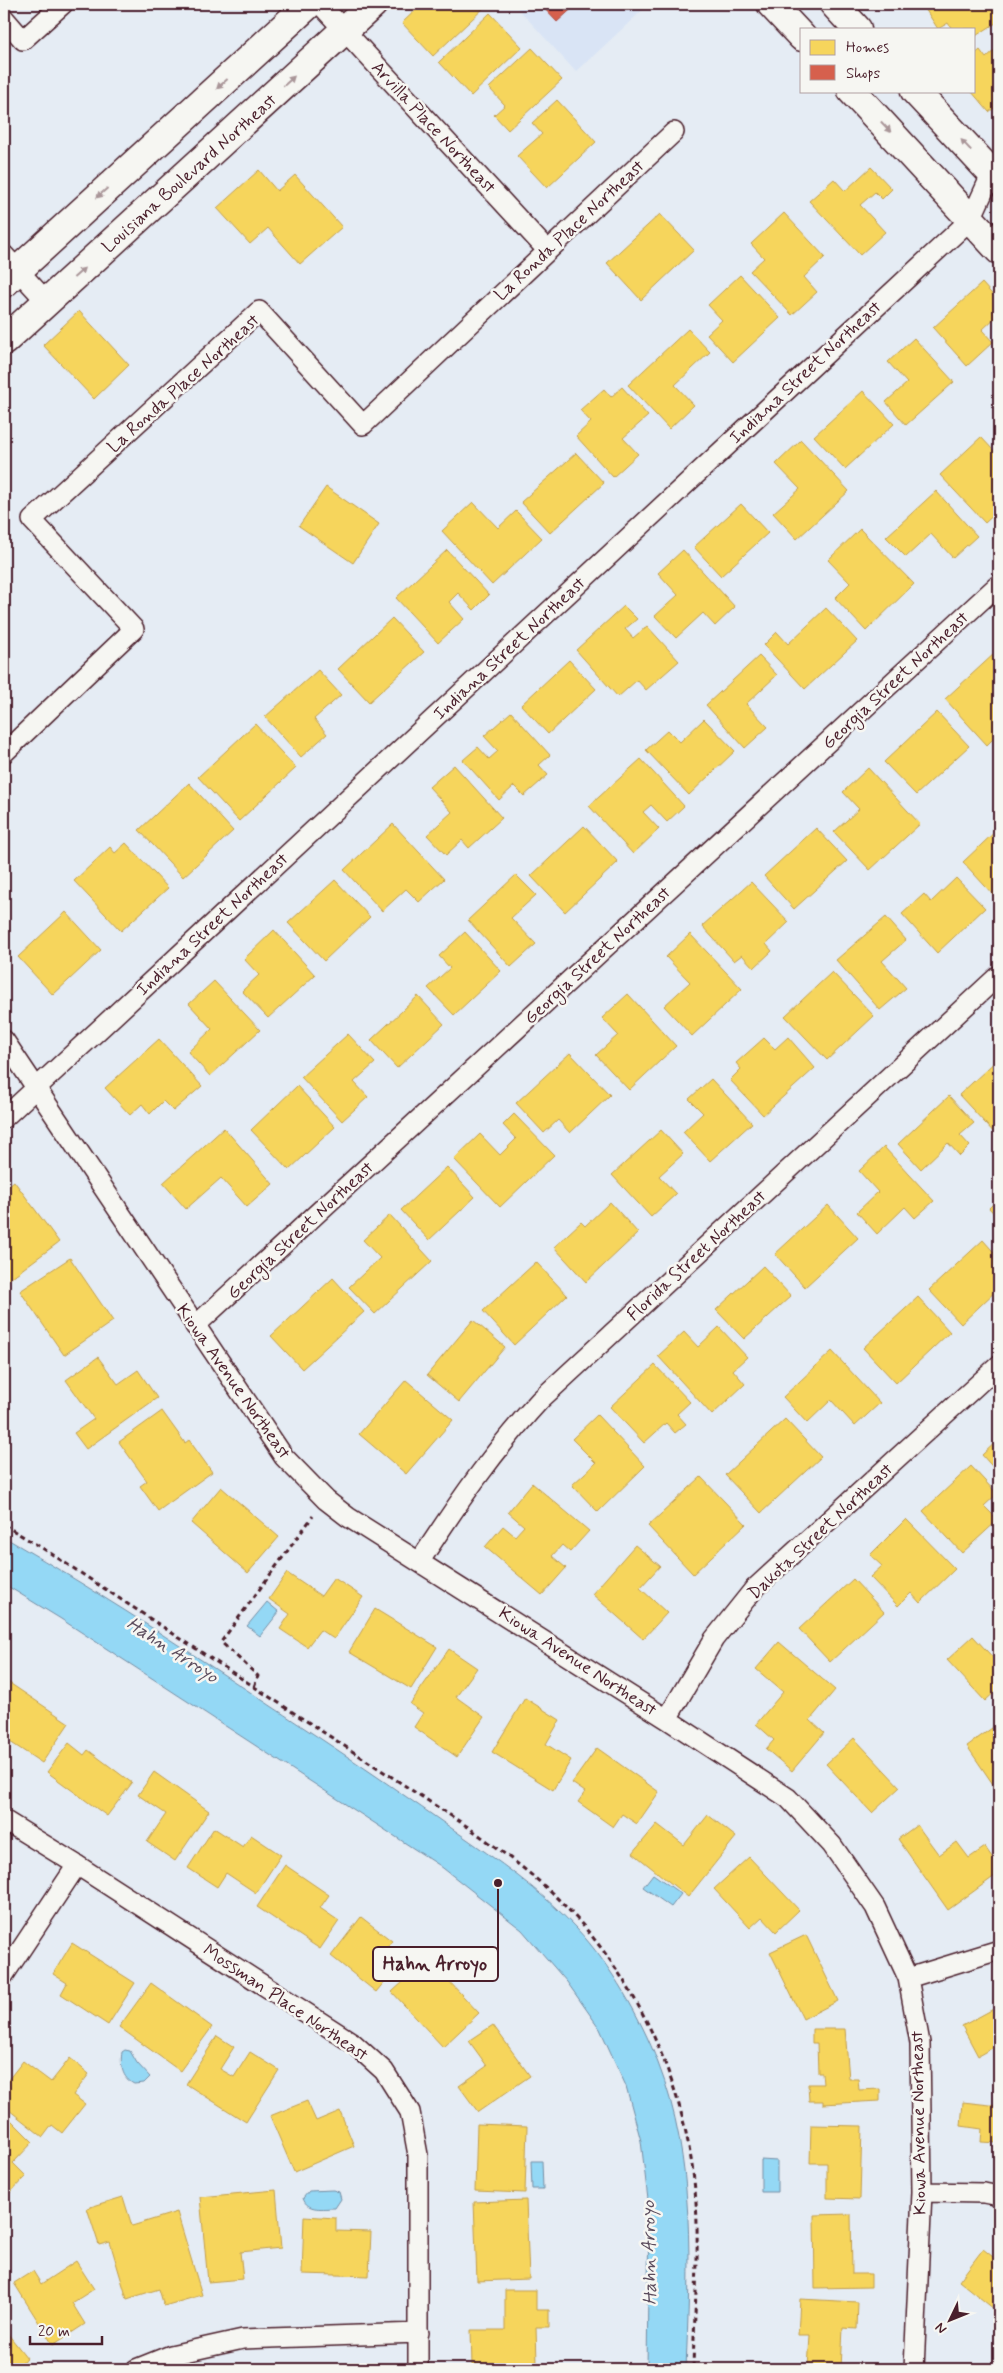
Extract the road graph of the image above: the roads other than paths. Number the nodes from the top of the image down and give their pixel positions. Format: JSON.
{"nodes":[{"id":1,"x":63,"y":4,"type":"edge"},
{"id":2,"x":309,"y":4,"type":"edge"},
{"id":3,"x":320,"y":4,"type":"edge"},
{"id":4,"x":373,"y":4,"type":"edge"},
{"id":5,"x":771,"y":4,"type":"edge"},
{"id":6,"x":834,"y":4,"type":"edge"},
{"id":7,"x":4,"y":18,"type":"edge"},
{"id":8,"x":856,"y":28,"type":"edge"},
{"id":9,"x":345,"y":30,"type":"junction"},
{"id":10,"x":800,"y":34,"type":"edge"},
{"id":11,"x":853,"y":92,"type":"edge"},
{"id":12,"x":916,"y":92,"type":"edge"},
{"id":13,"x":674,"y":132,"type":"dead end"},
{"id":14,"x":997,"y":174,"type":"edge"},
{"id":15,"x":970,"y":219,"type":"junction"},
{"id":16,"x":547,"y":250,"type":"junction"},
{"id":17,"x":999,"y":250,"type":"edge"},
{"id":18,"x":8,"y":269,"type":"edge"},
{"id":19,"x":47,"y":302,"type":"junction"},
{"id":20,"x":4,"y":341,"type":"edge"},
{"id":21,"x":999,"y":584,"type":"edge"},
{"id":22,"x":4,"y":753,"type":"edge"},
{"id":23,"x":999,"y":974,"type":"edge"},
{"id":24,"x":4,"y":1040,"type":"edge"},
{"id":25,"x":36,"y":1088,"type":"junction"},
{"id":26,"x":4,"y":1118,"type":"edge"},
{"id":27,"x":195,"y":1326,"type":"junction"},
{"id":28,"x":999,"y":1365,"type":"edge"},
{"id":29,"x":420,"y":1561,"type":"junction"},
{"id":30,"x":667,"y":1719,"type":"junction"},
{"id":31,"x":4,"y":1820,"type":"edge"},
{"id":32,"x":77,"y":1864,"type":"junction"},
{"id":33,"x":999,"y":1950,"type":"edge"},
{"id":34,"x":4,"y":1975,"type":"edge"},
{"id":35,"x":908,"y":1978,"type":"junction"},
{"id":36,"x":922,"y":2192,"type":"junction"},
{"id":37,"x":999,"y":2196,"type":"edge"},
{"id":38,"x":419,"y":2333,"type":"junction"},
{"id":39,"x":136,"y":2369,"type":"edge"},
{"id":40,"x":418,"y":2369,"type":"edge"},
{"id":41,"x":914,"y":2369,"type":"edge"}],
"edges":[{"from":1,"to":7,"type":"street"},
{"from":2,"to":18,"type":"main road","one_way":true},
{"from":3,"to":9,"type":"street","name":"Arvilla Place Northeast"},
{"from":4,"to":9,"type":"main road","name":"Louisiana Boulevard Northeast"},
{"from":5,"to":10,"type":"main road"},
{"from":6,"to":8,"type":"main road"},
{"from":9,"to":16,"type":"street","name":"Arvilla Place Northeast"},
{"from":19,"to":9,"type":"main road","name":"Louisiana Boulevard Northeast","one_way":true},
{"from":11,"to":15,"type":"main road","one_way":true},
{"from":14,"to":12,"type":"main road","one_way":true},
{"from":13,"to":16,"type":"street","name":"La Ronda Place Northeast"},
{"from":14,"to":15,"type":"street","name":"Indiana Street Northeast"},
{"from":15,"to":17,"type":"main road"},
{"from":15,"to":25,"type":"street","name":"Indiana Street Northeast"},
{"from":16,"to":22,"type":"street","name":"La Ronda Place Northeast"},
{"from":18,"to":19,"type":"street"},
{"from":19,"to":20,"type":"main road","name":"Louisiana Boulevard Northeast"},
{"from":21,"to":27,"type":"street","name":"Georgia Street Northeast"},
{"from":23,"to":29,"type":"street","name":"Florida Street Northeast"},
{"from":24,"to":25,"type":"street","name":"Kiowa Avenue Northeast"},
{"from":25,"to":26,"type":"street","name":"Indiana Street Northeast"},
{"from":25,"to":27,"type":"street","name":"Kiowa Avenue Northeast"},
{"from":27,"to":29,"type":"street","name":"Kiowa Avenue Northeast"},
{"from":28,"to":30,"type":"street","name":"Dakota Street Northeast"},
{"from":29,"to":30,"type":"street","name":"Kiowa Avenue Northeast"},
{"from":30,"to":35,"type":"street","name":"Kiowa Avenue Northeast"},
{"from":31,"to":32,"type":"street","name":"Mossman Place Northeast"},
{"from":32,"to":34,"type":"street"},
{"from":32,"to":38,"type":"street","name":"Mossman Place Northeast"},
{"from":33,"to":35,"type":"street"},
{"from":35,"to":36,"type":"street","name":"Kiowa Avenue Northeast"},
{"from":36,"to":37,"type":"street"},
{"from":36,"to":41,"type":"street","name":"Kiowa Avenue Northeast"},
{"from":38,"to":39,"type":"street"},
{"from":38,"to":40,"type":"street","name":"Mossman Place Northeast"}]}
